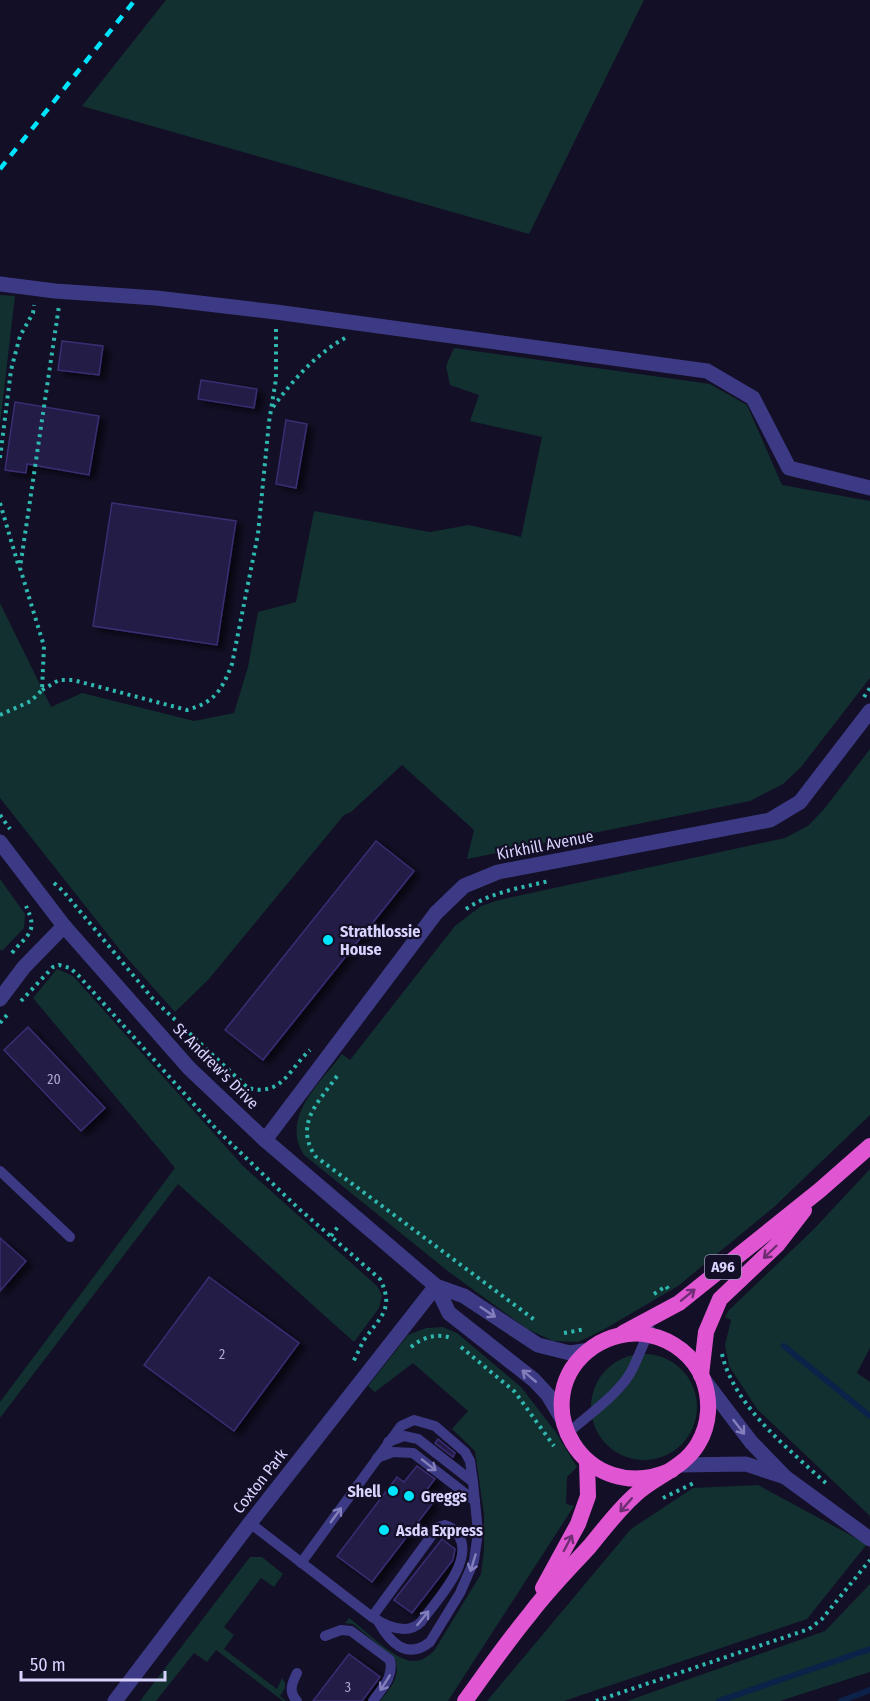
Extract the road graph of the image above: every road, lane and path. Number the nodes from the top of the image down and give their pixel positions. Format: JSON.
{"nodes":[{"id":1,"x":0,"y":284,"type":"edge"},
{"id":2,"x":36,"y":289,"type":"junction"},
{"id":3,"x":61,"y":292,"type":"junction"},
{"id":4,"x":276,"y":312,"type":"junction"},
{"id":5,"x":373,"y":326,"type":"junction"},
{"id":6,"x":271,"y":409,"type":"junction"},
{"id":7,"x":0,"y":458,"type":"edge"},
{"id":8,"x":870,"y":488,"type":"edge"},
{"id":9,"x":0,"y":503,"type":"edge"},
{"id":10,"x":20,"y":568,"type":"junction"},
{"id":11,"x":870,"y":688,"type":"edge"},
{"id":12,"x":42,"y":690,"type":"junction"},
{"id":13,"x":863,"y":708,"type":"edge"},
{"id":14,"x":0,"y":715,"type":"edge"},
{"id":15,"x":0,"y":815,"type":"edge"},
{"id":16,"x":6,"y":837,"type":"edge"},
{"id":17,"x":48,"y":878,"type":"dead end"},
{"id":18,"x":559,"y":879,"type":"dead end"},
{"id":19,"x":25,"y":903,"type":"dead end"},
{"id":20,"x":464,"y":911,"type":"dead end"},
{"id":21,"x":64,"y":926,"type":"junction"},
{"id":22,"x":5,"y":961,"type":"dead end"},
{"id":23,"x":0,"y":999,"type":"edge"},
{"id":24,"x":21,"y":1002,"type":"dead end"},
{"id":25,"x":13,"y":1010,"type":"dead end"},
{"id":26,"x":0,"y":1023,"type":"edge"},
{"id":27,"x":314,"y":1047,"type":"dead end"},
{"id":28,"x":339,"y":1074,"type":"dead end"},
{"id":29,"x":266,"y":1140,"type":"junction"},
{"id":30,"x":870,"y":1146,"type":"edge"},
{"id":31,"x":0,"y":1171,"type":"edge"},
{"id":32,"x":820,"y":1190,"type":"junction"},
{"id":33,"x":70,"y":1237,"type":"dead end"},
{"id":34,"x":375,"y":1275,"type":"dead end"},
{"id":35,"x":436,"y":1287,"type":"junction"},
{"id":36,"x":659,"y":1314,"type":"junction"},
{"id":37,"x":543,"y":1326,"type":"dead end"},
{"id":38,"x":648,"y":1334,"type":"junction"},
{"id":39,"x":620,"y":1335,"type":"junction"},
{"id":40,"x":408,"y":1350,"type":"dead end"},
{"id":41,"x":590,"y":1350,"type":"junction"},
{"id":42,"x":702,"y":1378,"type":"junction"},
{"id":43,"x":521,"y":1401,"type":"dead end"},
{"id":44,"x":566,"y":1428,"type":"junction"},
{"id":45,"x":767,"y":1428,"type":"dead end"},
{"id":46,"x":388,"y":1442,"type":"junction"},
{"id":47,"x":377,"y":1458,"type":"junction"},
{"id":48,"x":587,"y":1461,"type":"junction"},
{"id":49,"x":675,"y":1467,"type":"junction"},
{"id":50,"x":785,"y":1477,"type":"junction"},
{"id":51,"x":473,"y":1482,"type":"junction"},
{"id":52,"x":836,"y":1492,"type":"dead end"},
{"id":53,"x":475,"y":1501,"type":"junction"},
{"id":54,"x":250,"y":1523,"type":"junction"},
{"id":55,"x":870,"y":1539,"type":"edge"},
{"id":56,"x":870,"y":1560,"type":"edge"},
{"id":57,"x":302,"y":1563,"type":"junction"},
{"id":58,"x":530,"y":1613,"type":"junction"},
{"id":59,"x":375,"y":1619,"type":"junction"},
{"id":60,"x":325,"y":1636,"type":"dead end"},
{"id":61,"x":297,"y":1673,"type":"dead end"},
{"id":62,"x":115,"y":1701,"type":"edge"},
{"id":63,"x":297,"y":1701,"type":"edge"},
{"id":64,"x":373,"y":1701,"type":"edge"},
{"id":65,"x":465,"y":1701,"type":"edge"},
{"id":66,"x":596,"y":1701,"type":"edge"}],
"edges":[{"from":1,"to":2,"type":"street"},
{"from":2,"to":3,"type":"street"},
{"from":2,"to":7,"type":"path"},
{"from":3,"to":4,"type":"street"},
{"from":3,"to":10,"type":"path"},
{"from":4,"to":5,"type":"street"},
{"from":4,"to":6,"type":"path"},
{"from":5,"to":6,"type":"path"},
{"from":5,"to":8,"type":"street"},
{"from":6,"to":12,"type":"path"},
{"from":9,"to":10,"type":"path"},
{"from":10,"to":12,"type":"path"},
{"from":11,"to":13,"type":"path"},
{"from":12,"to":14,"type":"path"},
{"from":13,"to":29,"type":"street","name":"Kirkhill Avenue"},
{"from":15,"to":16,"type":"path"},
{"from":16,"to":21,"type":"street","name":"St Andrew's Drive"},
{"from":17,"to":27,"type":"path"},
{"from":18,"to":20,"type":"path"},
{"from":19,"to":22,"type":"path"},
{"from":21,"to":23,"type":"street"},
{"from":21,"to":29,"type":"street","name":"St Andrew's Drive"},
{"from":24,"to":34,"type":"path"},
{"from":25,"to":26,"type":"path"},
{"from":28,"to":37,"type":"path"},
{"from":29,"to":35,"type":"street","name":"St Andrew's Drive"},
{"from":30,"to":32,"type":"highway","number":"A96"},
{"from":31,"to":33,"type":"lane"},
{"from":36,"to":32,"type":"highway","number":"A96","one_way":true},
{"from":32,"to":42,"type":"highway","number":"A96","one_way":true},
{"from":35,"to":41,"type":"street","name":"St Andrew's Drive","one_way":true},
{"from":44,"to":35,"type":"street","name":"St Andrew's Drive","one_way":true},
{"from":35,"to":54,"type":"street","name":"Coxton Park"},
{"from":36,"to":38,"type":"lane"},
{"from":36,"to":39,"type":"highway","number":"A96"},
{"from":38,"to":39,"type":"highway","number":"A96"},
{"from":38,"to":42,"type":"highway","number":"A96"},
{"from":38,"to":44,"type":"lane"},
{"from":39,"to":41,"type":"highway","number":"A96"},
{"from":40,"to":43,"type":"path"},
{"from":41,"to":44,"type":"highway","number":"A96"},
{"from":42,"to":49,"type":"highway","number":"A96"},
{"from":42,"to":50,"type":"street","one_way":true},
{"from":44,"to":48,"type":"highway"},
{"from":45,"to":52,"type":"path"},
{"from":46,"to":47,"type":"lane"},
{"from":46,"to":51,"type":"lane"},
{"from":46,"to":51,"type":"lane"},
{"from":47,"to":53,"type":"lane","one_way":true},
{"from":57,"to":47,"type":"lane","one_way":true},
{"from":48,"to":49,"type":"highway"},
{"from":58,"to":48,"type":"highway","number":"A96","one_way":true},
{"from":49,"to":50,"type":"street"},
{"from":49,"to":58,"type":"highway","number":"A96","one_way":true},
{"from":50,"to":55,"type":"street"},
{"from":51,"to":53,"type":"lane"},
{"from":53,"to":59,"type":"lane","one_way":true},
{"from":54,"to":57,"type":"lane"},
{"from":54,"to":62,"type":"street","name":"Coxton Park"},
{"from":56,"to":66,"type":"path"},
{"from":57,"to":59,"type":"lane"},
{"from":58,"to":65,"type":"highway","number":"A96"},
{"from":59,"to":59,"type":"lane","one_way":true},
{"from":60,"to":64,"type":"lane","one_way":true},
{"from":61,"to":63,"type":"lane"}]}
